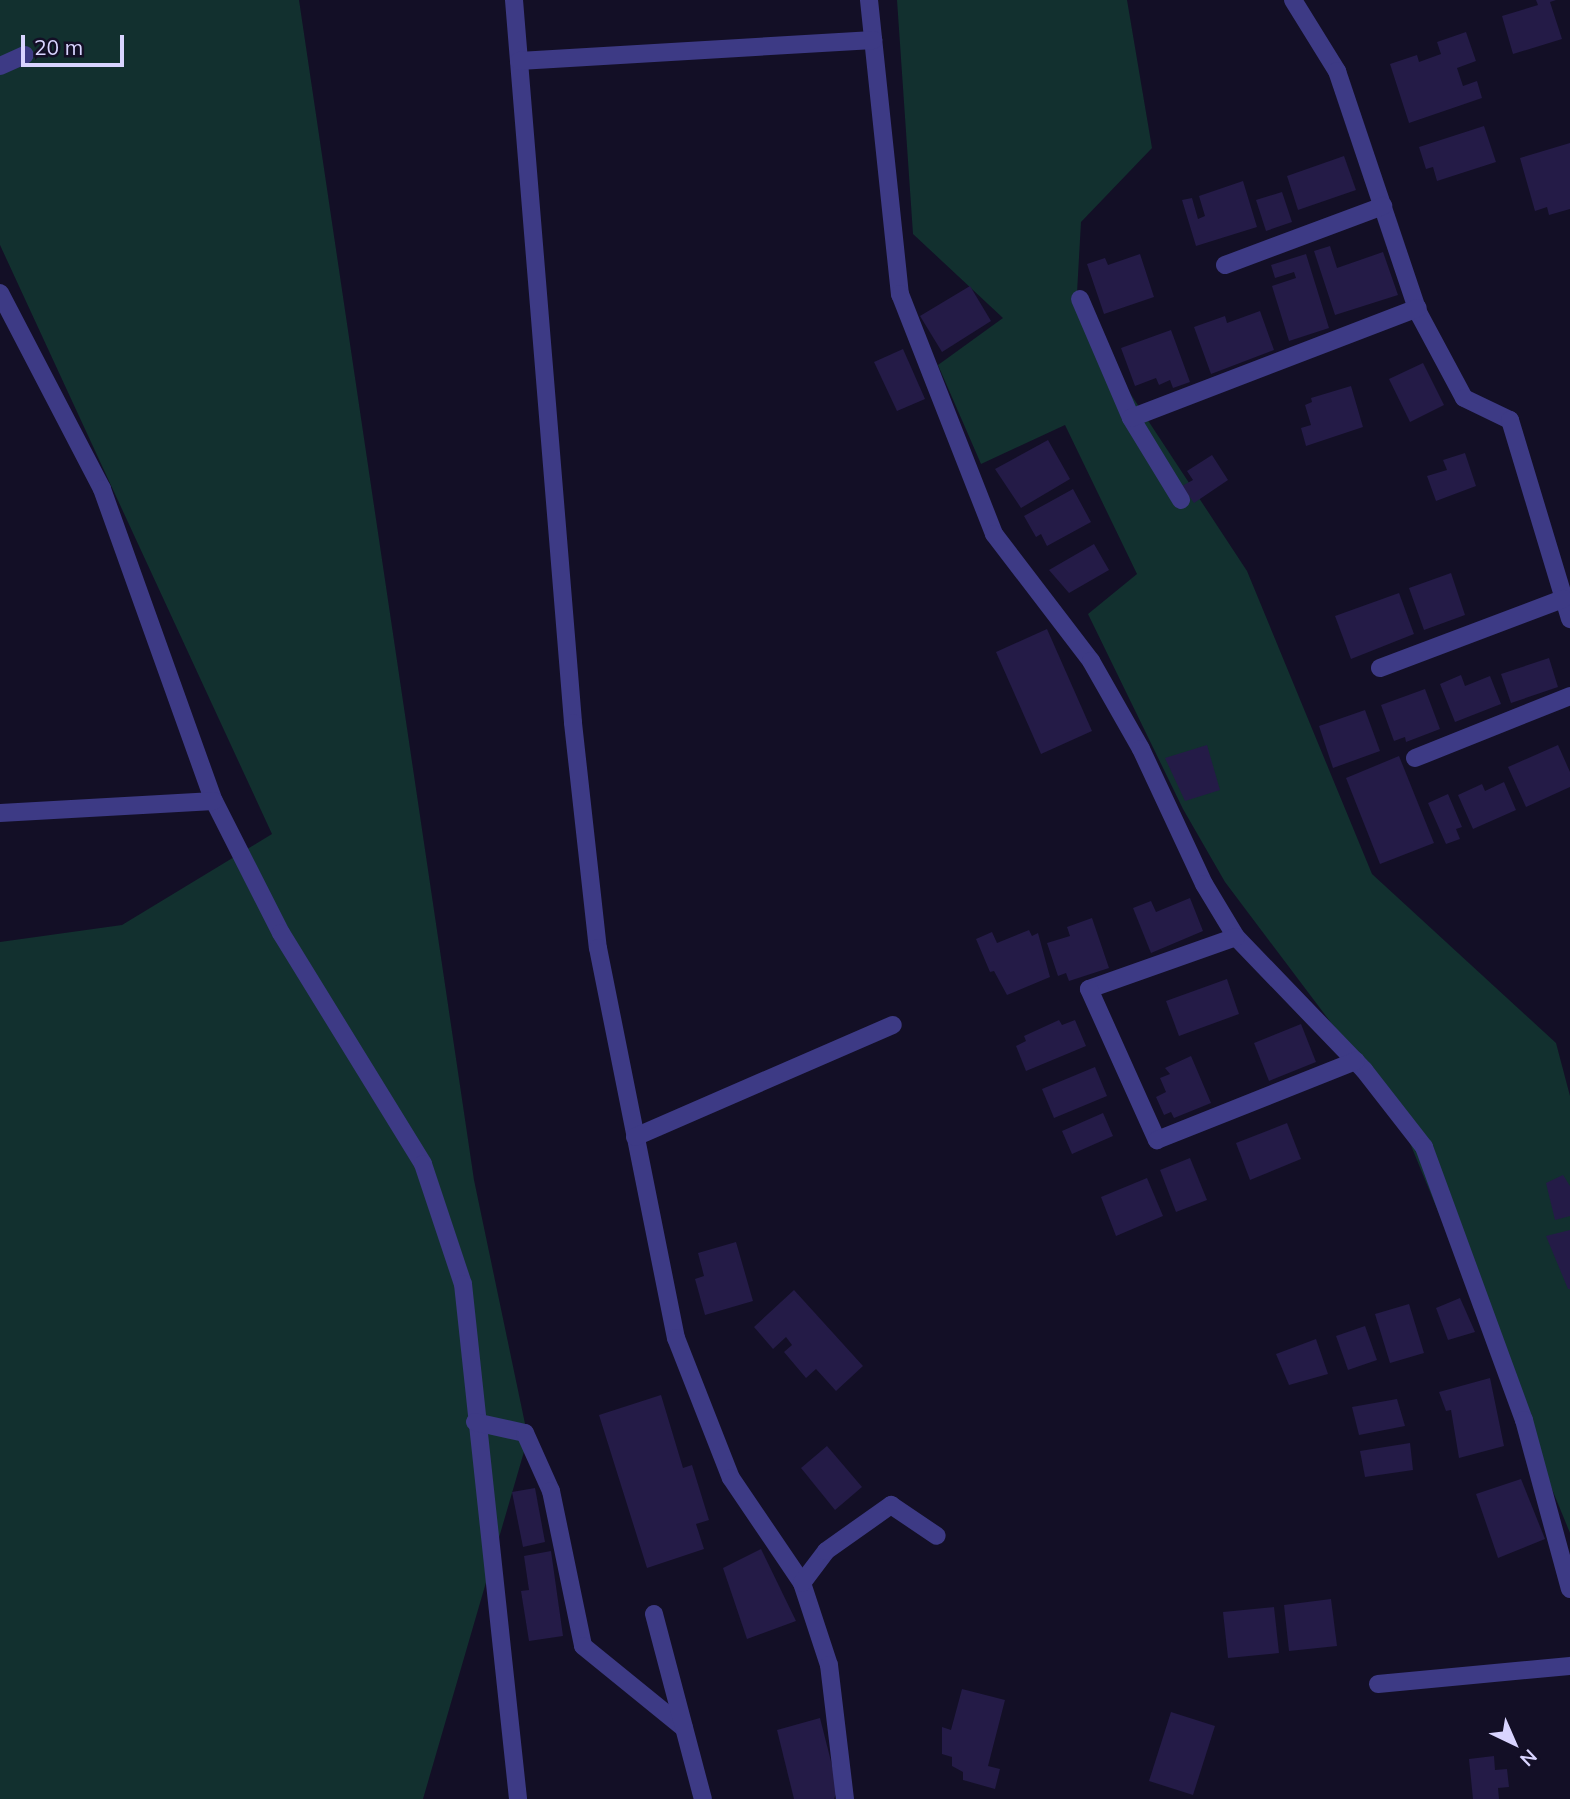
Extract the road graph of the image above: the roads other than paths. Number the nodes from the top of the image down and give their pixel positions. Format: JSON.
{"nodes":[{"id":1,"x":514,"y":0,"type":"edge"},
{"id":2,"x":869,"y":0,"type":"edge"},
{"id":3,"x":1293,"y":0,"type":"edge"},
{"id":4,"x":873,"y":40,"type":"junction"},
{"id":5,"x":26,"y":55,"type":"dead end"},
{"id":6,"x":519,"y":61,"type":"junction"},
{"id":7,"x":0,"y":66,"type":"edge"},
{"id":8,"x":1383,"y":206,"type":"junction"},
{"id":9,"x":1225,"y":265,"type":"dead end"},
{"id":10,"x":1,"y":295,"type":"edge"},
{"id":11,"x":1080,"y":299,"type":"dead end"},
{"id":12,"x":1418,"y":308,"type":"junction"},
{"id":13,"x":1131,"y":418,"type":"junction"},
{"id":14,"x":1181,"y":500,"type":"dead end"},
{"id":15,"x":1563,"y":599,"type":"junction"},
{"id":16,"x":1570,"y":620,"type":"edge"},
{"id":17,"x":1380,"y":668,"type":"dead end"},
{"id":18,"x":1570,"y":696,"type":"edge"},
{"id":19,"x":1415,"y":758,"type":"dead end"},
{"id":20,"x":214,"y":801,"type":"junction"},
{"id":21,"x":0,"y":813,"type":"edge"},
{"id":22,"x":1236,"y":937,"type":"junction"},
{"id":23,"x":892,"y":1025,"type":"dead end"},
{"id":24,"x":1356,"y":1061,"type":"junction"},
{"id":25,"x":635,"y":1137,"type":"junction"},
{"id":26,"x":475,"y":1422,"type":"junction"},
{"id":27,"x":937,"y":1536,"type":"dead end"},
{"id":28,"x":802,"y":1583,"type":"junction"},
{"id":29,"x":1570,"y":1589,"type":"edge"},
{"id":30,"x":654,"y":1614,"type":"dead end"},
{"id":31,"x":1570,"y":1665,"type":"edge"},
{"id":32,"x":1378,"y":1684,"type":"dead end"},
{"id":33,"x":684,"y":1728,"type":"junction"},
{"id":34,"x":518,"y":1799,"type":"edge"},
{"id":35,"x":703,"y":1799,"type":"edge"},
{"id":36,"x":845,"y":1799,"type":"edge"}],
"edges":[{"from":1,"to":6,"type":"street"},
{"from":2,"to":4,"type":"street"},
{"from":3,"to":8,"type":"street"},
{"from":4,"to":6,"type":"street"},
{"from":4,"to":22,"type":"street"},
{"from":5,"to":7,"type":"street"},
{"from":6,"to":25,"type":"street"},
{"from":8,"to":9,"type":"street"},
{"from":8,"to":12,"type":"street"},
{"from":10,"to":20,"type":"street"},
{"from":11,"to":13,"type":"street"},
{"from":12,"to":13,"type":"street"},
{"from":12,"to":15,"type":"street"},
{"from":13,"to":14,"type":"street"},
{"from":15,"to":16,"type":"street"},
{"from":15,"to":17,"type":"street"},
{"from":18,"to":19,"type":"street"},
{"from":20,"to":21,"type":"street"},
{"from":20,"to":26,"type":"street"},
{"from":22,"to":24,"type":"street"},
{"from":22,"to":24,"type":"street"},
{"from":23,"to":25,"type":"street"},
{"from":24,"to":29,"type":"street"},
{"from":25,"to":28,"type":"street"},
{"from":26,"to":33,"type":"street"},
{"from":26,"to":34,"type":"street"},
{"from":27,"to":28,"type":"street"},
{"from":28,"to":36,"type":"street"},
{"from":30,"to":33,"type":"street"},
{"from":31,"to":32,"type":"street"},
{"from":33,"to":35,"type":"street"}]}
